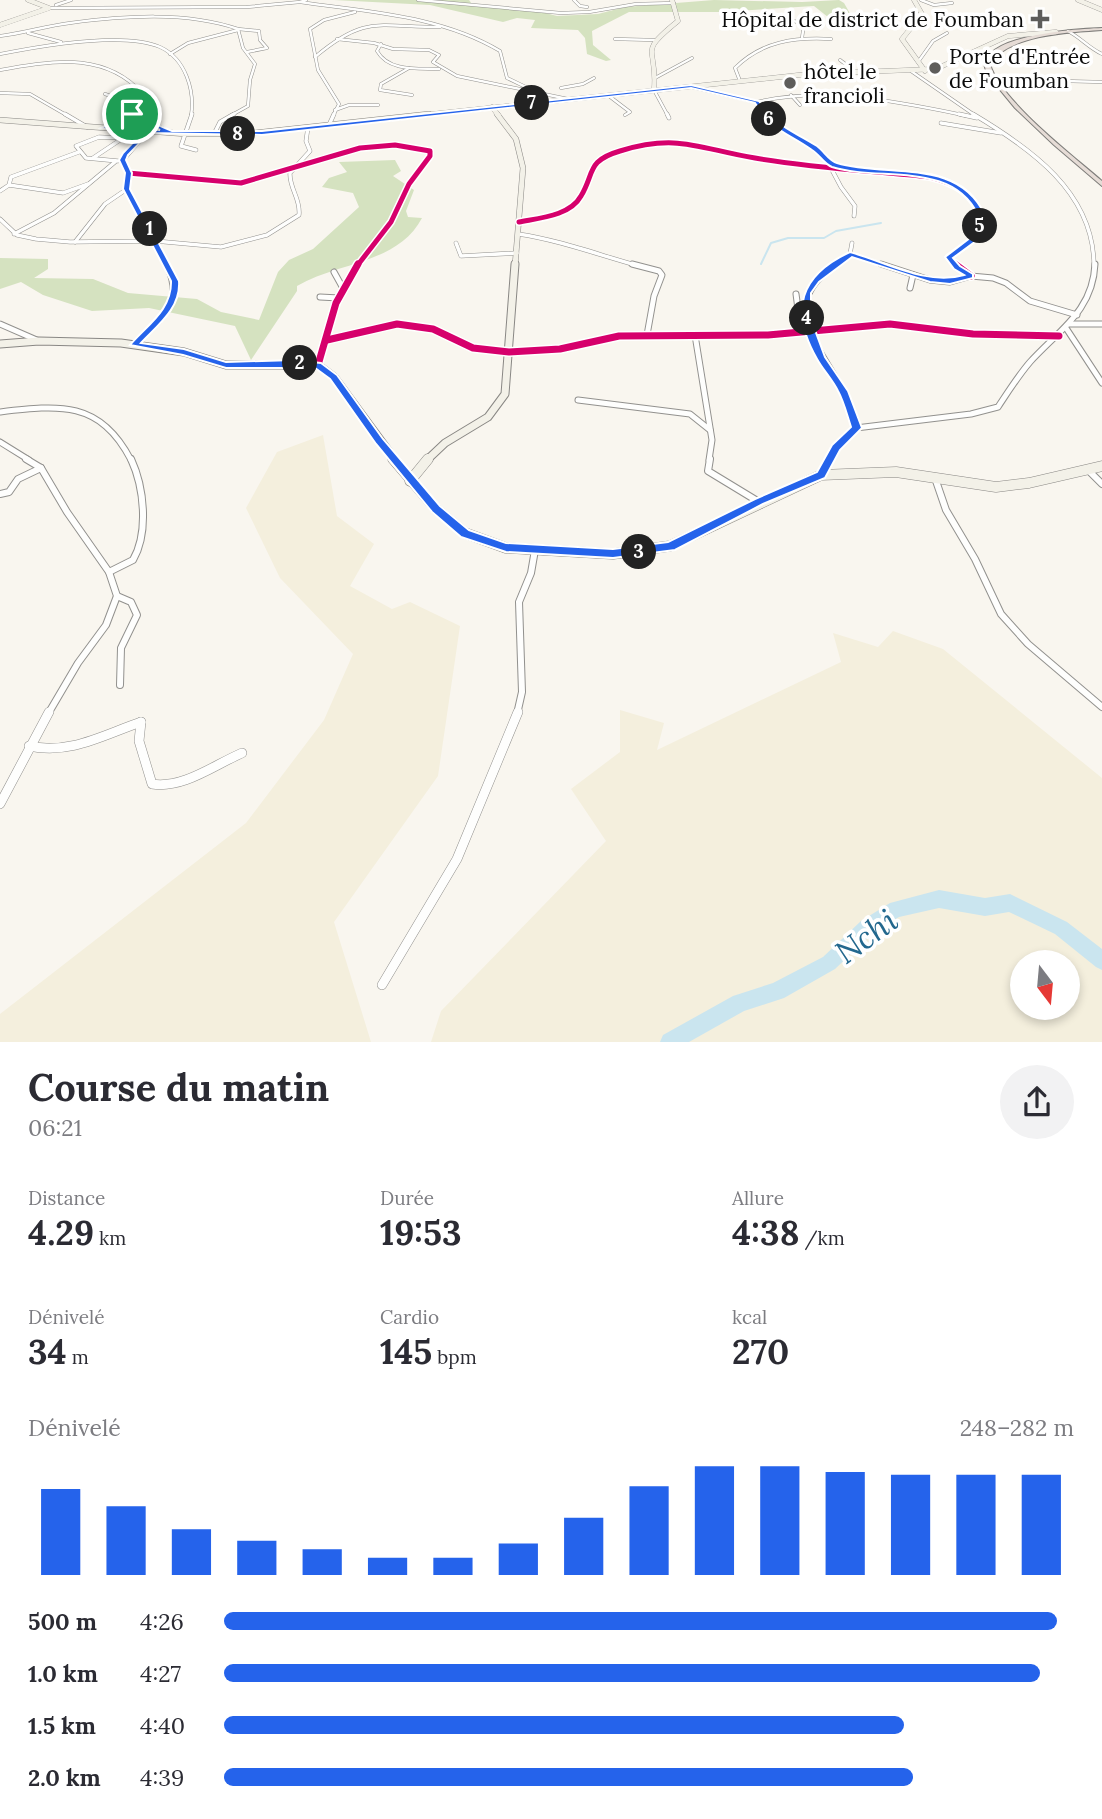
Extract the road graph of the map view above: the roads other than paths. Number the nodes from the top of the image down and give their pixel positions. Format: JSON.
{"nodes":[{"id":1,"x":71,"y":0,"type":"edge"},
{"id":2,"x":306,"y":0,"type":"edge"},
{"id":3,"x":418,"y":0,"type":"edge"},
{"id":4,"x":574,"y":0,"type":"edge"},
{"id":5,"x":915,"y":0,"type":"edge"},
{"id":6,"x":921,"y":0,"type":"edge"},
{"id":7,"x":1078,"y":0,"type":"edge"},
{"id":8,"x":32,"y":1,"type":"edge"},
{"id":9,"x":300,"y":2,"type":"junction"},
{"id":10,"x":673,"y":2,"type":"edge"},
{"id":11,"x":952,"y":3,"type":"dead end"},
{"id":12,"x":93,"y":5,"type":"dead end"},
{"id":13,"x":587,"y":7,"type":"dead end"},
{"id":14,"x":50,"y":8,"type":"junction"},
{"id":15,"x":83,"y":8,"type":"junction"},
{"id":16,"x":1102,"y":10,"type":"edge"},
{"id":17,"x":357,"y":12,"type":"junction"},
{"id":18,"x":763,"y":12,"type":"dead end"},
{"id":19,"x":1,"y":24,"type":"edge"},
{"id":20,"x":442,"y":27,"type":"junction"},
{"id":21,"x":238,"y":29,"type":"junction"},
{"id":22,"x":1102,"y":29,"type":"edge"},
{"id":23,"x":1068,"y":31,"type":"junction"},
{"id":24,"x":1056,"y":32,"type":"junction"},
{"id":25,"x":28,"y":33,"type":"junction"},
{"id":26,"x":947,"y":33,"type":"dead end"},
{"id":27,"x":1023,"y":33,"type":"junction"},
{"id":28,"x":1014,"y":34,"type":"junction"},
{"id":29,"x":0,"y":36,"type":"edge"},
{"id":30,"x":802,"y":37,"type":"junction"},
{"id":31,"x":337,"y":39,"type":"junction"},
{"id":32,"x":615,"y":39,"type":"dead end"},
{"id":33,"x":831,"y":39,"type":"dead end"},
{"id":34,"x":1032,"y":39,"type":"junction"},
{"id":35,"x":654,"y":40,"type":"junction"},
{"id":36,"x":70,"y":43,"type":"junction"},
{"id":37,"x":381,"y":44,"type":"junction"},
{"id":38,"x":247,"y":52,"type":"junction"},
{"id":39,"x":0,"y":54,"type":"edge"},
{"id":40,"x":170,"y":54,"type":"junction"},
{"id":41,"x":1102,"y":54,"type":"edge"},
{"id":42,"x":315,"y":57,"type":"junction"},
{"id":43,"x":692,"y":58,"type":"dead end"},
{"id":44,"x":840,"y":60,"type":"dead end"},
{"id":45,"x":927,"y":67,"type":"junction"},
{"id":46,"x":409,"y":68,"type":"junction"},
{"id":47,"x":440,"y":69,"type":"junction"},
{"id":48,"x":0,"y":70,"type":"edge"},
{"id":49,"x":856,"y":72,"type":"junction"},
{"id":50,"x":594,"y":78,"type":"dead end"},
{"id":51,"x":655,"y":78,"type":"junction"},
{"id":52,"x":991,"y":79,"type":"junction"},
{"id":53,"x":740,"y":81,"type":"junction"},
{"id":54,"x":1032,"y":82,"type":"junction"},
{"id":55,"x":1102,"y":82,"type":"edge"},
{"id":56,"x":568,"y":83,"type":"dead end"},
{"id":57,"x":691,"y":87,"type":"junction"},
{"id":58,"x":561,"y":88,"type":"junction"},
{"id":59,"x":1034,"y":88,"type":"dead end"},
{"id":60,"x":532,"y":90,"type":"junction"},
{"id":61,"x":654,"y":90,"type":"junction"},
{"id":62,"x":551,"y":93,"type":"junction"},
{"id":63,"x":2,"y":94,"type":"edge"},
{"id":64,"x":105,"y":94,"type":"dead end"},
{"id":65,"x":791,"y":94,"type":"junction"},
{"id":66,"x":412,"y":95,"type":"dead end"},
{"id":67,"x":609,"y":96,"type":"junction"},
{"id":68,"x":568,"y":99,"type":"junction"},
{"id":69,"x":546,"y":102,"type":"junction"},
{"id":70,"x":757,"y":102,"type":"junction"},
{"id":71,"x":378,"y":105,"type":"dead end"},
{"id":72,"x":800,"y":105,"type":"dead end"},
{"id":73,"x":492,"y":107,"type":"junction"},
{"id":74,"x":125,"y":109,"type":"junction"},
{"id":75,"x":333,"y":111,"type":"junction"},
{"id":76,"x":132,"y":114,"type":"junction"},
{"id":77,"x":625,"y":115,"type":"dead end"},
{"id":78,"x":669,"y":118,"type":"dead end"},
{"id":79,"x":982,"y":119,"type":"junction"},
{"id":80,"x":0,"y":120,"type":"edge"},
{"id":81,"x":941,"y":123,"type":"dead end"},
{"id":82,"x":272,"y":124,"type":"dead end"},
{"id":83,"x":329,"y":125,"type":"junction"},
{"id":84,"x":87,"y":127,"type":"junction"},
{"id":85,"x":308,"y":127,"type":"junction"},
{"id":86,"x":104,"y":128,"type":"junction"},
{"id":87,"x":133,"y":131,"type":"junction"},
{"id":88,"x":148,"y":131,"type":"junction"},
{"id":89,"x":276,"y":131,"type":"junction"},
{"id":90,"x":170,"y":133,"type":"junction"},
{"id":91,"x":187,"y":134,"type":"junction"},
{"id":92,"x":214,"y":134,"type":"junction"},
{"id":93,"x":1006,"y":135,"type":"junction"},
{"id":94,"x":123,"y":138,"type":"junction"},
{"id":95,"x":196,"y":150,"type":"dead end"},
{"id":96,"x":79,"y":152,"type":"junction"},
{"id":97,"x":92,"y":159,"type":"junction"},
{"id":98,"x":123,"y":160,"type":"junction"},
{"id":99,"x":115,"y":162,"type":"junction"},
{"id":100,"x":832,"y":165,"type":"junction"},
{"id":101,"x":291,"y":168,"type":"junction"},
{"id":102,"x":128,"y":173,"type":"junction"},
{"id":103,"x":94,"y":182,"type":"junction"},
{"id":104,"x":1102,"y":184,"type":"edge"},
{"id":105,"x":9,"y":186,"type":"junction"},
{"id":106,"x":127,"y":189,"type":"junction"},
{"id":107,"x":0,"y":191,"type":"edge"},
{"id":108,"x":855,"y":216,"type":"dead end"},
{"id":109,"x":0,"y":219,"type":"edge"},
{"id":110,"x":519,"y":222,"type":"junction"},
{"id":111,"x":14,"y":234,"type":"junction"},
{"id":112,"x":518,"y":234,"type":"junction"},
{"id":113,"x":156,"y":241,"type":"junction"},
{"id":114,"x":75,"y":242,"type":"junction"},
{"id":115,"x":456,"y":243,"type":"dead end"},
{"id":116,"x":852,"y":243,"type":"dead end"},
{"id":117,"x":517,"y":253,"type":"junction"},
{"id":118,"x":850,"y":254,"type":"junction"},
{"id":119,"x":334,"y":272,"type":"dead end"},
{"id":120,"x":913,"y":275,"type":"junction"},
{"id":121,"x":971,"y":276,"type":"junction"},
{"id":122,"x":910,"y":288,"type":"dead end"},
{"id":123,"x":344,"y":290,"type":"junction"},
{"id":124,"x":796,"y":294,"type":"dead end"},
{"id":125,"x":320,"y":296,"type":"dead end"},
{"id":126,"x":339,"y":298,"type":"junction"},
{"id":127,"x":1077,"y":315,"type":"junction"},
{"id":128,"x":807,"y":319,"type":"junction"},
{"id":129,"x":0,"y":324,"type":"edge"},
{"id":130,"x":1102,"y":324,"type":"edge"},
{"id":131,"x":1068,"y":326,"type":"junction"},
{"id":132,"x":811,"y":333,"type":"junction"},
{"id":133,"x":647,"y":335,"type":"junction"},
{"id":134,"x":695,"y":335,"type":"junction"},
{"id":135,"x":1059,"y":336,"type":"junction"},
{"id":136,"x":327,"y":340,"type":"junction"},
{"id":137,"x":39,"y":341,"type":"junction"},
{"id":138,"x":0,"y":344,"type":"edge"},
{"id":139,"x":134,"y":345,"type":"junction"},
{"id":140,"x":509,"y":352,"type":"junction"},
{"id":141,"x":318,"y":365,"type":"junction"},
{"id":142,"x":1102,"y":383,"type":"edge"},
{"id":143,"x":578,"y":400,"type":"dead end"},
{"id":144,"x":0,"y":412,"type":"edge"},
{"id":145,"x":856,"y":428,"type":"junction"},
{"id":146,"x":710,"y":430,"type":"junction"},
{"id":147,"x":0,"y":442,"type":"edge"},
{"id":148,"x":1102,"y":466,"type":"edge"},
{"id":149,"x":41,"y":468,"type":"junction"},
{"id":150,"x":1087,"y":469,"type":"junction"},
{"id":151,"x":821,"y":475,"type":"junction"},
{"id":152,"x":935,"y":478,"type":"junction"},
{"id":153,"x":410,"y":481,"type":"junction"},
{"id":154,"x":1102,"y":484,"type":"edge"},
{"id":155,"x":0,"y":494,"type":"edge"},
{"id":156,"x":759,"y":502,"type":"junction"},
{"id":157,"x":535,"y":550,"type":"junction"},
{"id":158,"x":109,"y":572,"type":"junction"},
{"id":159,"x":117,"y":596,"type":"junction"},
{"id":160,"x":120,"y":685,"type":"dead end"},
{"id":161,"x":1102,"y":707,"type":"edge"},
{"id":162,"x":29,"y":746,"type":"junction"},
{"id":163,"x":242,"y":753,"type":"dead end"},
{"id":164,"x":0,"y":804,"type":"edge"},
{"id":165,"x":382,"y":985,"type":"dead end"}],
"edges":[{"from":1,"to":14,"type":"street"},
{"from":2,"to":9,"type":"street"},
{"from":3,"to":10,"type":"street"},
{"from":4,"to":13,"type":"street"},
{"from":5,"to":45,"type":"main road"},
{"from":6,"to":11,"type":"street"},
{"from":7,"to":16,"type":"main road"},
{"from":8,"to":14,"type":"main road"},
{"from":9,"to":15,"type":"street"},
{"from":9,"to":17,"type":"street"},
{"from":10,"to":35,"type":"main road"},
{"from":12,"to":15,"type":"street"},
{"from":14,"to":15,"type":"street"},
{"from":14,"to":19,"type":"main road"},
{"from":17,"to":20,"type":"street"},
{"from":17,"to":42,"type":"street"},
{"from":18,"to":30,"type":"street"},
{"from":20,"to":31,"type":"street"},
{"from":20,"to":60,"type":"street"},
{"from":21,"to":25,"type":"street"},
{"from":21,"to":38,"type":"street"},
{"from":21,"to":38,"type":"street"},
{"from":21,"to":40,"type":"street"},
{"from":22,"to":23,"type":"highway"},
{"from":23,"to":24,"type":"highway"},
{"from":23,"to":41,"type":"street"},
{"from":24,"to":27,"type":"main road"},
{"from":24,"to":34,"type":"highway"},
{"from":25,"to":29,"type":"street"},
{"from":25,"to":36,"type":"street"},
{"from":26,"to":45,"type":"street"},
{"from":27,"to":28,"type":"main road"},
{"from":27,"to":34,"type":"highway"},
{"from":28,"to":34,"type":"highway"},
{"from":28,"to":45,"type":"main road"},
{"from":30,"to":33,"type":"street"},
{"from":30,"to":53,"type":"street"},
{"from":31,"to":37,"type":"street"},
{"from":31,"to":42,"type":"street"},
{"from":32,"to":35,"type":"street"},
{"from":34,"to":52,"type":"highway"},
{"from":35,"to":51,"type":"main road"},
{"from":36,"to":39,"type":"street"},
{"from":36,"to":40,"type":"street"},
{"from":37,"to":46,"type":"street"},
{"from":37,"to":47,"type":"street"},
{"from":38,"to":92,"type":"street"},
{"from":40,"to":91,"type":"street"},
{"from":42,"to":75,"type":"street"},
{"from":43,"to":51,"type":"street"},
{"from":44,"to":49,"type":"street"},
{"from":45,"to":49,"type":"main road"},
{"from":45,"to":79,"type":"street"},
{"from":46,"to":47,"type":"street"},
{"from":46,"to":66,"type":"street"},
{"from":47,"to":60,"type":"street"},
{"from":48,"to":74,"type":"street"},
{"from":49,"to":53,"type":"main road"},
{"from":50,"to":58,"type":"street"},
{"from":51,"to":61,"type":"main road"},
{"from":52,"to":54,"type":"street"},
{"from":52,"to":104,"type":"highway"},
{"from":53,"to":57,"type":"main road"},
{"from":54,"to":55,"type":"street"},
{"from":54,"to":59,"type":"street"},
{"from":56,"to":58,"type":"street"},
{"from":57,"to":61,"type":"main road"},
{"from":57,"to":70,"type":"street"},
{"from":58,"to":62,"type":"street"},
{"from":60,"to":62,"type":"street"},
{"from":61,"to":67,"type":"main road"},
{"from":61,"to":78,"type":"street"},
{"from":62,"to":68,"type":"street"},
{"from":62,"to":69,"type":"street"},
{"from":63,"to":84,"type":"street"},
{"from":64,"to":74,"type":"street"},
{"from":65,"to":70,"type":"street"},
{"from":65,"to":72,"type":"street"},
{"from":65,"to":79,"type":"street"},
{"from":67,"to":68,"type":"main road"},
{"from":67,"to":77,"type":"street"},
{"from":68,"to":69,"type":"main road"},
{"from":69,"to":73,"type":"main road"},
{"from":70,"to":100,"type":"street"},
{"from":71,"to":75,"type":"street"},
{"from":73,"to":83,"type":"main road"},
{"from":73,"to":110,"type":"main road"},
{"from":74,"to":76,"type":"street"},
{"from":75,"to":83,"type":"street"},
{"from":76,"to":86,"type":"street"},
{"from":76,"to":90,"type":"street"},
{"from":79,"to":93,"type":"street"},
{"from":80,"to":84,"type":"main road"},
{"from":81,"to":93,"type":"street"},
{"from":82,"to":89,"type":"street"},
{"from":83,"to":85,"type":"main road"},
{"from":84,"to":86,"type":"main road"},
{"from":85,"to":89,"type":"main road"},
{"from":85,"to":101,"type":"street"},
{"from":86,"to":87,"type":"main road"},
{"from":87,"to":88,"type":"main road"},
{"from":87,"to":94,"type":"street"},
{"from":88,"to":90,"type":"main road"},
{"from":88,"to":98,"type":"street"},
{"from":89,"to":92,"type":"main road"},
{"from":90,"to":91,"type":"main road"},
{"from":91,"to":92,"type":"main road"},
{"from":91,"to":95,"type":"street"},
{"from":93,"to":127,"type":"street"},
{"from":94,"to":96,"type":"street"},
{"from":94,"to":97,"type":"street"},
{"from":96,"to":97,"type":"street"},
{"from":96,"to":105,"type":"street"},
{"from":97,"to":99,"type":"street"},
{"from":98,"to":99,"type":"street"},
{"from":98,"to":102,"type":"street"},
{"from":99,"to":103,"type":"street"},
{"from":100,"to":108,"type":"street"},
{"from":100,"to":110,"type":"street"},
{"from":100,"to":121,"type":"street"},
{"from":101,"to":102,"type":"street"},
{"from":101,"to":113,"type":"street"},
{"from":101,"to":123,"type":"street"},
{"from":102,"to":106,"type":"street"},
{"from":103,"to":105,"type":"street"},
{"from":103,"to":111,"type":"street"},
{"from":105,"to":107,"type":"street"},
{"from":106,"to":113,"type":"street"},
{"from":106,"to":114,"type":"street"},
{"from":109,"to":111,"type":"street"},
{"from":110,"to":112,"type":"main road"},
{"from":111,"to":114,"type":"street"},
{"from":112,"to":117,"type":"main road"},
{"from":112,"to":133,"type":"street"},
{"from":113,"to":114,"type":"street"},
{"from":113,"to":139,"type":"street"},
{"from":115,"to":117,"type":"street"},
{"from":116,"to":118,"type":"street"},
{"from":117,"to":140,"type":"main road"},
{"from":118,"to":120,"type":"street"},
{"from":118,"to":128,"type":"street"},
{"from":119,"to":123,"type":"street"},
{"from":120,"to":121,"type":"street"},
{"from":120,"to":122,"type":"street"},
{"from":121,"to":127,"type":"street"},
{"from":123,"to":126,"type":"street"},
{"from":124,"to":128,"type":"street"},
{"from":125,"to":126,"type":"street"},
{"from":126,"to":136,"type":"street"},
{"from":127,"to":131,"type":"street"},
{"from":128,"to":132,"type":"street"},
{"from":129,"to":137,"type":"street"},
{"from":130,"to":131,"type":"street"},
{"from":131,"to":135,"type":"street"},
{"from":131,"to":142,"type":"street"},
{"from":132,"to":134,"type":"street"},
{"from":132,"to":135,"type":"street"},
{"from":132,"to":145,"type":"street"},
{"from":133,"to":134,"type":"street"},
{"from":133,"to":140,"type":"street"},
{"from":134,"to":146,"type":"street"},
{"from":135,"to":145,"type":"street"},
{"from":136,"to":140,"type":"street"},
{"from":136,"to":141,"type":"street"},
{"from":137,"to":138,"type":"main road"},
{"from":137,"to":139,"type":"main road"},
{"from":139,"to":141,"type":"main road"},
{"from":140,"to":153,"type":"main road"},
{"from":141,"to":153,"type":"main road"},
{"from":143,"to":146,"type":"street"},
{"from":144,"to":158,"type":"street"},
{"from":145,"to":151,"type":"street"},
{"from":146,"to":156,"type":"street"},
{"from":147,"to":149,"type":"street"},
{"from":148,"to":150,"type":"main road"},
{"from":149,"to":155,"type":"street"},
{"from":149,"to":158,"type":"street"},
{"from":150,"to":152,"type":"main road"},
{"from":150,"to":154,"type":"street"},
{"from":151,"to":152,"type":"main road"},
{"from":151,"to":156,"type":"main road"},
{"from":152,"to":161,"type":"street"},
{"from":153,"to":157,"type":"main road"},
{"from":156,"to":157,"type":"main road"},
{"from":157,"to":165,"type":"street"},
{"from":158,"to":159,"type":"street"},
{"from":159,"to":160,"type":"street"},
{"from":159,"to":162,"type":"street"},
{"from":162,"to":163,"type":"street"},
{"from":162,"to":164,"type":"street"}]}
